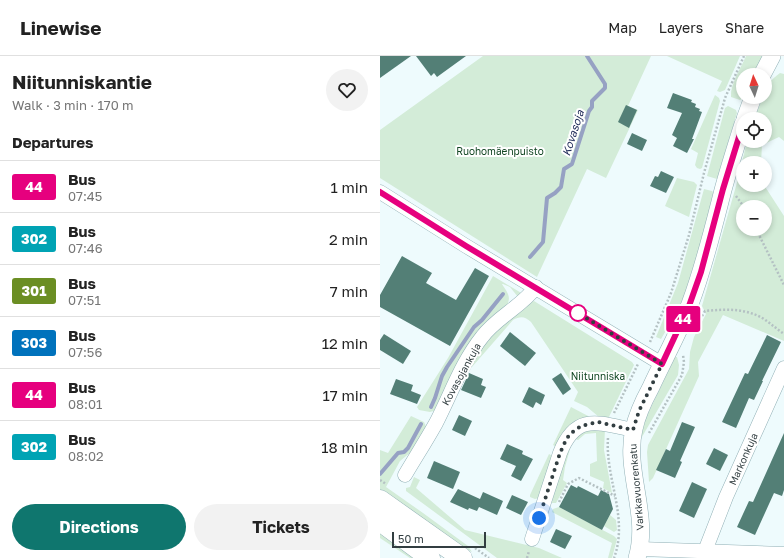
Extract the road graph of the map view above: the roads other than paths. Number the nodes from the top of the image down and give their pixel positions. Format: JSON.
{"nodes":[{"id":1,"x":772,"y":56,"type":"edge"},
{"id":2,"x":766,"y":68,"type":"edge"},
{"id":3,"x":736,"y":147,"type":"edge"},
{"id":4,"x":380,"y":192,"type":"edge"},
{"id":5,"x":536,"y":287,"type":"junction"},
{"id":6,"x":662,"y":364,"type":"junction"},
{"id":7,"x":784,"y":368,"type":"edge"},
{"id":8,"x":640,"y":433,"type":"junction"},
{"id":9,"x":405,"y":475,"type":"dead end"},
{"id":10,"x":380,"y":500,"type":"edge"},
{"id":11,"x":380,"y":521,"type":"edge"},
{"id":12,"x":532,"y":539,"type":"dead end"},
{"id":13,"x":705,"y":551,"type":"junction"},
{"id":14,"x":638,"y":553,"type":"edge"},
{"id":15,"x":784,"y":554,"type":"edge"},
{"id":16,"x":430,"y":558,"type":"edge"},
{"id":17,"x":462,"y":558,"type":"edge"}],
"edges":[{"from":1,"to":2,"type":"street"},
{"from":3,"to":6,"type":"street","name":"Varkkavuorenkatu"},
{"from":4,"to":5,"type":"street"},
{"from":5,"to":6,"type":"street"},
{"from":5,"to":9,"type":"street","name":"Kovasojankuja"},
{"from":6,"to":8,"type":"street","name":"Varkkavuorenkatu"},
{"from":7,"to":13,"type":"street","name":"Markonkuja"},
{"from":8,"to":12,"type":"street"},
{"from":8,"to":14,"type":"street","name":"Varkkavuorenkatu"},
{"from":10,"to":17,"type":"main road"},
{"from":11,"to":16,"type":"main road"},
{"from":13,"to":14,"type":"street"},
{"from":13,"to":15,"type":"street"}]}
